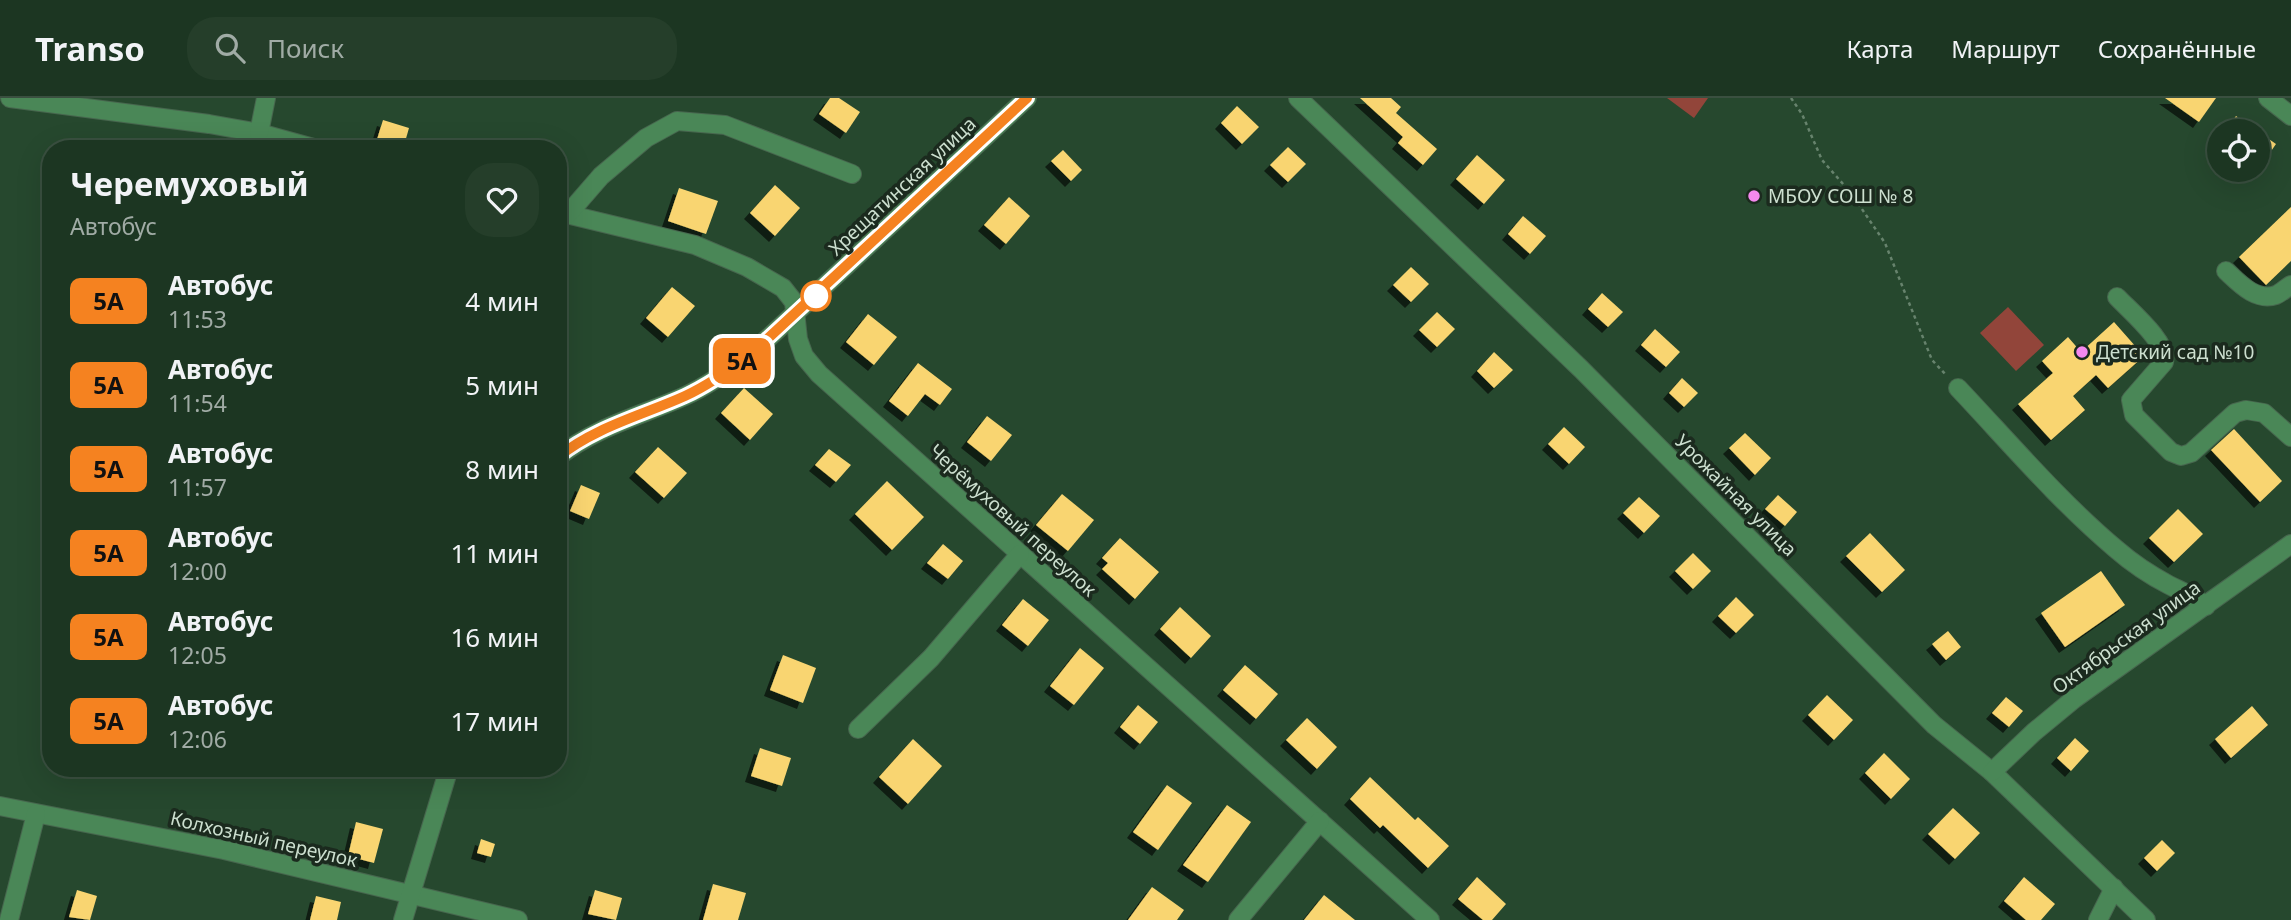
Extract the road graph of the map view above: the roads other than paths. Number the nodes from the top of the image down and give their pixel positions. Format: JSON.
{"nodes":[{"id":1,"x":10,"y":98,"type":"edge"},
{"id":2,"x":266,"y":98,"type":"edge"},
{"id":3,"x":1027,"y":98,"type":"edge"},
{"id":4,"x":1298,"y":98,"type":"edge"},
{"id":5,"x":2269,"y":98,"type":"edge"},
{"id":6,"x":2291,"y":116,"type":"edge"},
{"id":7,"x":259,"y":133,"type":"junction"},
{"id":8,"x":284,"y":140,"type":"edge"},
{"id":9,"x":852,"y":174,"type":"dead end"},
{"id":10,"x":567,"y":209,"type":"edge"},
{"id":11,"x":567,"y":214,"type":"edge"},
{"id":12,"x":2226,"y":271,"type":"dead end"},
{"id":13,"x":2291,"y":285,"type":"edge"},
{"id":14,"x":2117,"y":298,"type":"dead end"},
{"id":15,"x":795,"y":315,"type":"junction"},
{"id":16,"x":1958,"y":388,"type":"road end"},
{"id":17,"x":2291,"y":437,"type":"edge"},
{"id":18,"x":567,"y":451,"type":"edge"},
{"id":19,"x":2291,"y":544,"type":"edge"},
{"id":20,"x":1020,"y":554,"type":"junction"},
{"id":21,"x":2206,"y":606,"type":"junction"},
{"id":22,"x":858,"y":729,"type":"dead end"},
{"id":23,"x":1992,"y":772,"type":"junction"},
{"id":24,"x":446,"y":777,"type":"edge"},
{"id":25,"x":0,"y":806,"type":"edge"},
{"id":26,"x":36,"y":814,"type":"junction"},
{"id":27,"x":1320,"y":821,"type":"junction"},
{"id":28,"x":2114,"y":888,"type":"junction"},
{"id":29,"x":410,"y":895,"type":"junction"},
{"id":30,"x":9,"y":920,"type":"edge"},
{"id":31,"x":403,"y":920,"type":"edge"},
{"id":32,"x":518,"y":920,"type":"edge"},
{"id":33,"x":1238,"y":920,"type":"edge"},
{"id":34,"x":1430,"y":920,"type":"edge"},
{"id":35,"x":2098,"y":920,"type":"edge"},
{"id":36,"x":2146,"y":920,"type":"edge"}],
"edges":[{"from":1,"to":7,"type":"street"},
{"from":2,"to":7,"type":"street"},
{"from":3,"to":15,"type":"street","name":"Хрещатинская улица"},
{"from":4,"to":23,"type":"street","name":"Урожайная улица"},
{"from":5,"to":6,"type":"street"},
{"from":7,"to":8,"type":"street"},
{"from":9,"to":10,"type":"street"},
{"from":11,"to":15,"type":"street","name":"Черёмуховый переулок"},
{"from":12,"to":13,"type":"street"},
{"from":14,"to":17,"type":"street"},
{"from":15,"to":18,"type":"street","name":"Хрещатинская улица"},
{"from":15,"to":20,"type":"street","name":"Черёмуховый переулок"},
{"from":16,"to":21,"type":"street"},
{"from":19,"to":21,"type":"street","name":"Октябрьская улица"},
{"from":20,"to":22,"type":"street"},
{"from":20,"to":27,"type":"street","name":"Черёмуховый переулок"},
{"from":21,"to":23,"type":"street","name":"Октябрьская улица"},
{"from":23,"to":28,"type":"street","name":"Урожайная улица"},
{"from":24,"to":29,"type":"street"},
{"from":25,"to":26,"type":"street","name":"Колхозный переулок"},
{"from":26,"to":29,"type":"street","name":"Колхозный переулок"},
{"from":26,"to":30,"type":"street"},
{"from":27,"to":33,"type":"street"},
{"from":27,"to":34,"type":"street","name":"Черёмуховый переулок"},
{"from":28,"to":35,"type":"street"},
{"from":28,"to":36,"type":"street","name":"Урожайная улица"},
{"from":29,"to":31,"type":"street"},
{"from":29,"to":32,"type":"street","name":"Колхозный переулок"}]}
